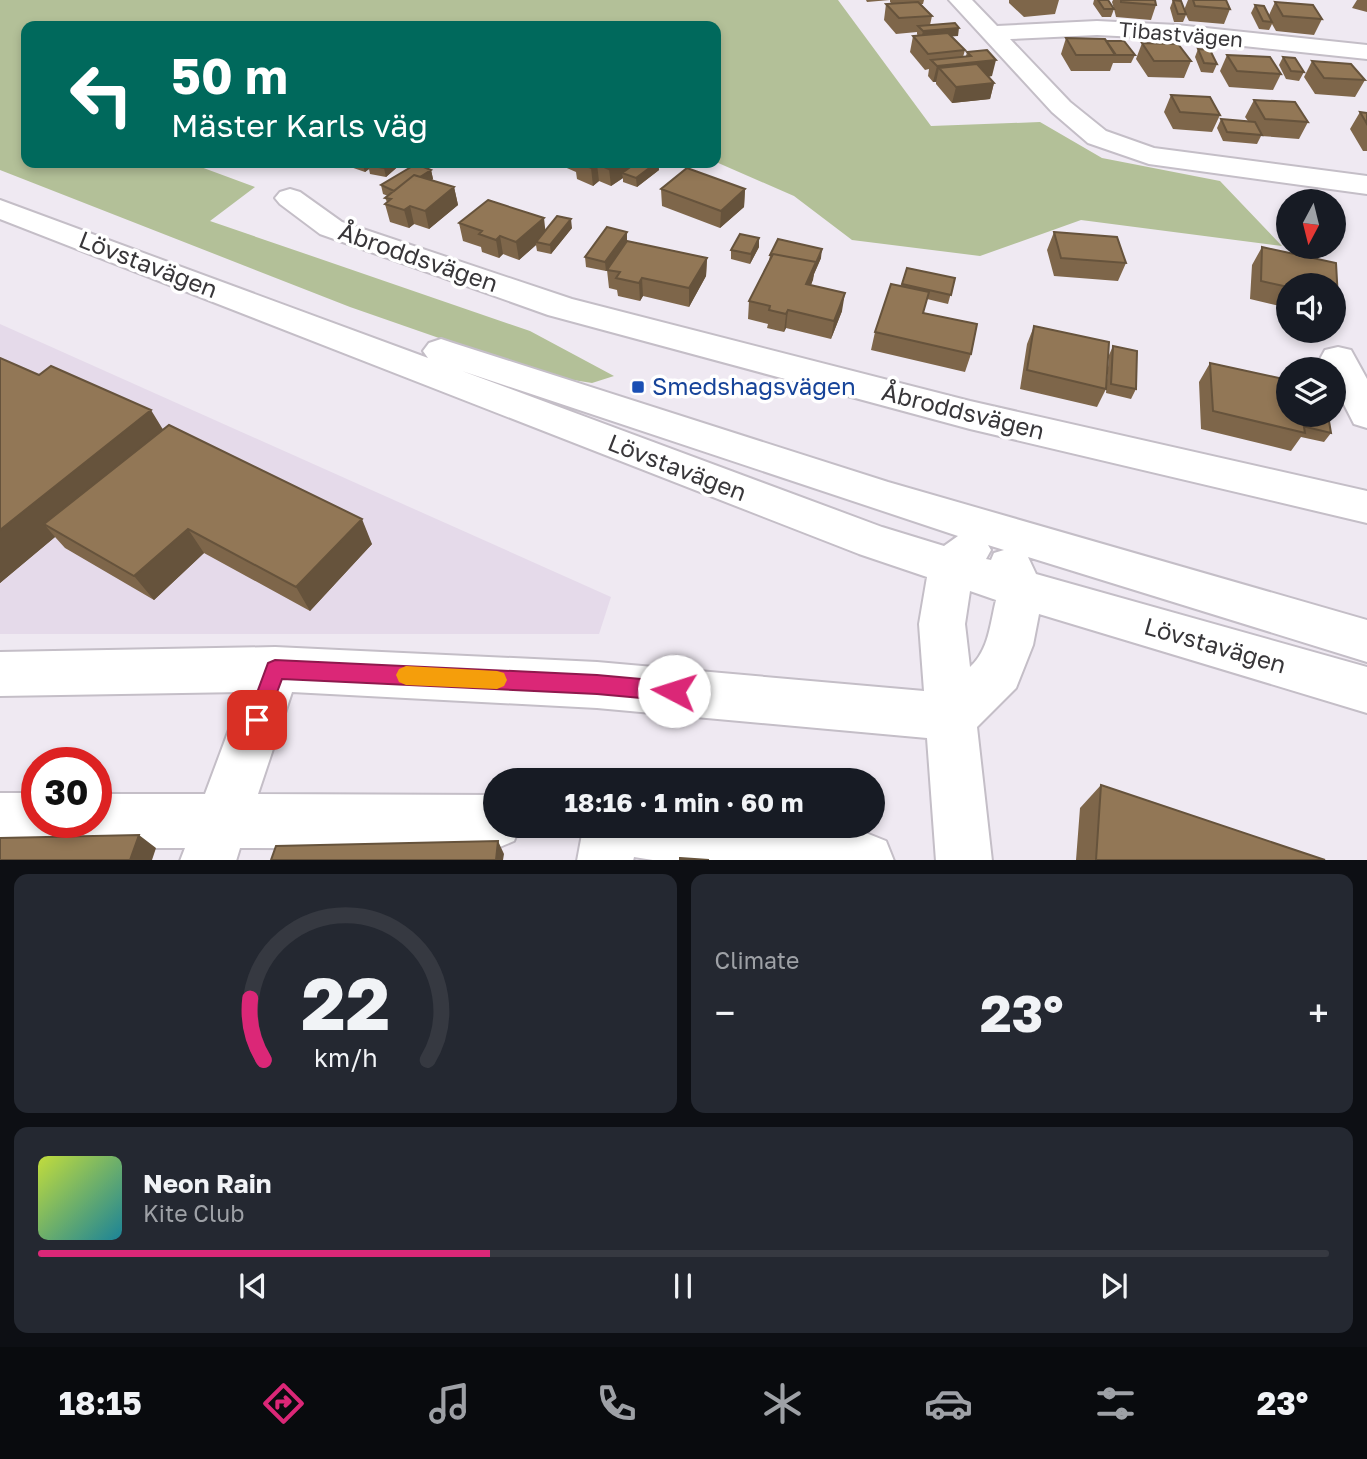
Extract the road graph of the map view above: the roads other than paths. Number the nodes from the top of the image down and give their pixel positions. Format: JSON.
{"nodes":[{"id":1,"x":960,"y":0,"type":"edge"},
{"id":2,"x":994,"y":33,"type":"junction"},
{"id":3,"x":1367,"y":52,"type":"edge"},
{"id":4,"x":1367,"y":185,"type":"edge"},
{"id":5,"x":290,"y":198,"type":"dead end"},
{"id":6,"x":12,"y":208,"type":"edge"},
{"id":7,"x":1346,"y":374,"type":"edge"},
{"id":8,"x":1367,"y":414,"type":"edge"},
{"id":9,"x":1367,"y":508,"type":"edge"},
{"id":10,"x":993,"y":528,"type":"junction"},
{"id":11,"x":951,"y":567,"type":"junction"},
{"id":12,"x":1021,"y":589,"type":"junction"},
{"id":13,"x":1367,"y":641,"type":"edge"},
{"id":14,"x":275,"y":669,"type":"junction"},
{"id":15,"x":0,"y":674,"type":"edge"},
{"id":16,"x":1367,"y":690,"type":"edge"},
{"id":17,"x":952,"y":717,"type":"junction"},
{"id":18,"x":0,"y":820,"type":"edge"},
{"id":19,"x":21,"y":821,"type":"edge"},
{"id":20,"x":483,"y":822,"type":"edge"},
{"id":21,"x":112,"y":824,"type":"edge"},
{"id":22,"x":609,"y":838,"type":"edge"},
{"id":23,"x":696,"y":838,"type":"edge"},
{"id":24,"x":215,"y":841,"type":"edge"},
{"id":25,"x":606,"y":860,"type":"edge"},
{"id":26,"x":866,"y":860,"type":"edge"},
{"id":27,"x":964,"y":860,"type":"edge"}],
"edges":[{"from":1,"to":2,"type":"street"},
{"from":2,"to":3,"type":"street","name":"Tibastvägen"},
{"from":2,"to":4,"type":"street"},
{"from":5,"to":9,"type":"street","name":"Åbroddsvägen"},
{"from":6,"to":10,"type":"street","name":"Lövstavägen"},
{"from":6,"to":11,"type":"street","name":"Lövstavägen"},
{"from":7,"to":8,"type":"street"},
{"from":10,"to":11,"type":"street"},
{"from":10,"to":12,"type":"street"},
{"from":10,"to":13,"type":"street","name":"Lövstavägen"},
{"from":11,"to":12,"type":"street","name":"Lövstavägen"},
{"from":11,"to":17,"type":"street"},
{"from":12,"to":16,"type":"street","name":"Lövstavägen"},
{"from":12,"to":17,"type":"street"},
{"from":14,"to":15,"type":"street"},
{"from":14,"to":17,"type":"street"},
{"from":14,"to":24,"type":"street"},
{"from":17,"to":27,"type":"street"},
{"from":18,"to":19,"type":"street"},
{"from":20,"to":24,"type":"street"},
{"from":21,"to":24,"type":"street"},
{"from":22,"to":25,"type":"street"},
{"from":23,"to":26,"type":"street"}]}
